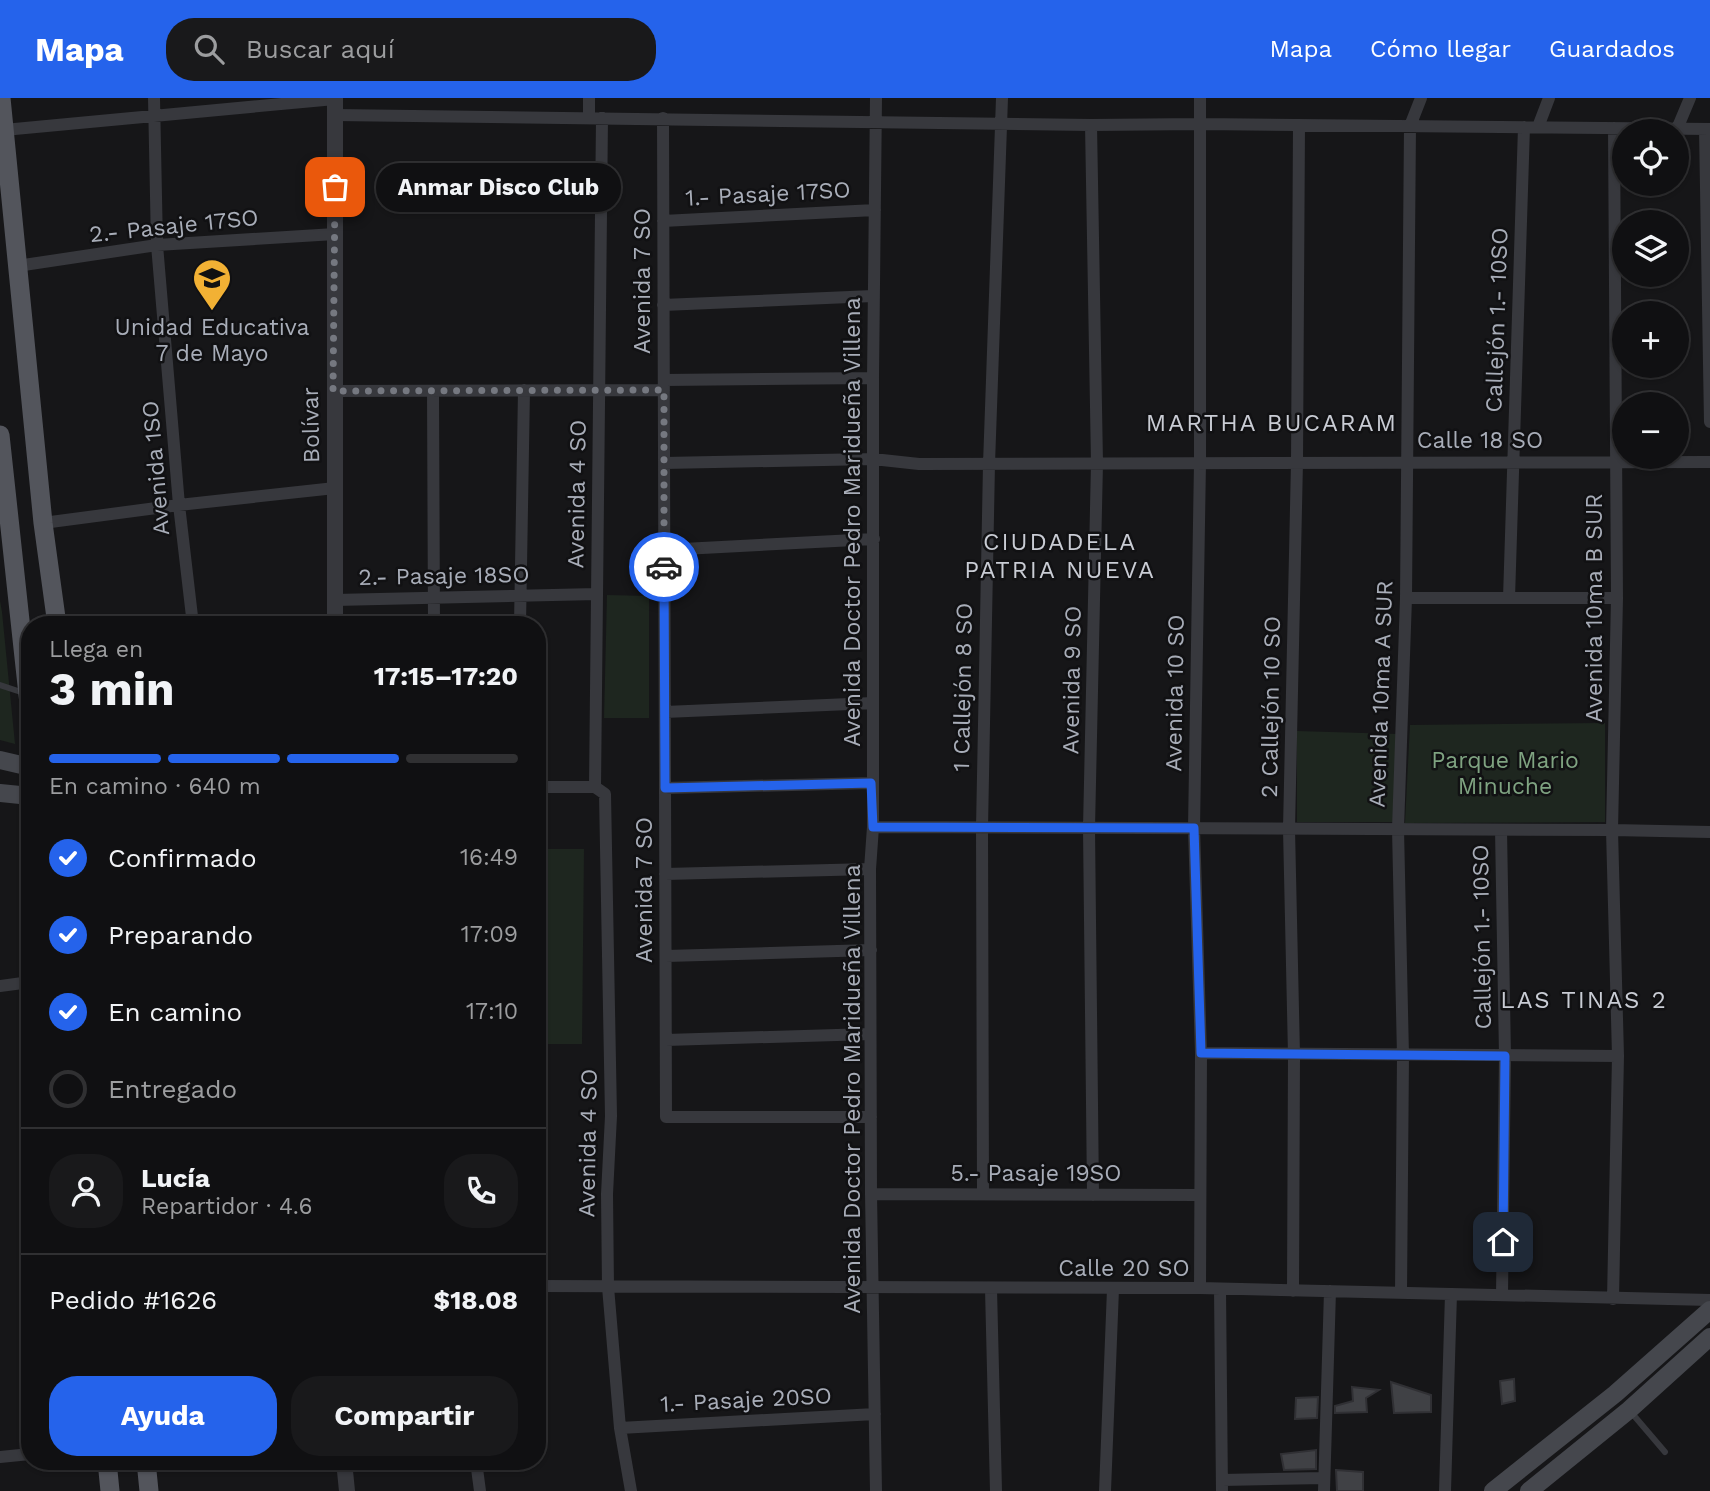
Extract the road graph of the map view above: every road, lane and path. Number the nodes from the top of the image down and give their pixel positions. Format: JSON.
{"nodes":[{"id":1,"x":1,"y":98,"type":"edge"},
{"id":2,"x":154,"y":98,"type":"edge"},
{"id":3,"x":589,"y":98,"type":"edge"},
{"id":4,"x":876,"y":98,"type":"edge"},
{"id":5,"x":1002,"y":98,"type":"edge"},
{"id":6,"x":1200,"y":98,"type":"edge"},
{"id":7,"x":1421,"y":98,"type":"edge"},
{"id":8,"x":1549,"y":98,"type":"edge"},
{"id":9,"x":1690,"y":98,"type":"edge"},
{"id":10,"x":335,"y":104,"type":"edge"},
{"id":11,"x":154,"y":114,"type":"junction"},
{"id":12,"x":595,"y":118,"type":"junction"},
{"id":13,"x":663,"y":118,"type":"junction"},
{"id":14,"x":1681,"y":119,"type":"edge"},
{"id":15,"x":875,"y":121,"type":"junction"},
{"id":16,"x":1002,"y":123,"type":"junction"},
{"id":17,"x":1200,"y":124,"type":"junction"},
{"id":18,"x":1091,"y":125,"type":"junction"},
{"id":19,"x":1299,"y":125,"type":"junction"},
{"id":20,"x":1410,"y":126,"type":"junction"},
{"id":21,"x":1524,"y":127,"type":"junction"},
{"id":22,"x":1538,"y":127,"type":"junction"},
{"id":23,"x":1612,"y":128,"type":"edge"},
{"id":24,"x":1689,"y":129,"type":"edge"},
{"id":25,"x":1708,"y":129,"type":"edge"},
{"id":26,"x":4,"y":130,"type":"junction"},
{"id":27,"x":1614,"y":196,"type":"edge"},
{"id":28,"x":876,"y":210,"type":"junction"},
{"id":29,"x":663,"y":221,"type":"junction"},
{"id":30,"x":335,"y":234,"type":"junction"},
{"id":31,"x":157,"y":245,"type":"junction"},
{"id":32,"x":17,"y":266,"type":"junction"},
{"id":33,"x":873,"y":296,"type":"junction"},
{"id":34,"x":663,"y":306,"type":"junction"},
{"id":35,"x":873,"y":379,"type":"junction"},
{"id":36,"x":664,"y":385,"type":"junction"},
{"id":37,"x":524,"y":390,"type":"junction"},
{"id":38,"x":599,"y":390,"type":"junction"},
{"id":39,"x":333,"y":391,"type":"junction"},
{"id":40,"x":433,"y":391,"type":"junction"},
{"id":41,"x":1615,"y":392,"type":"edge"},
{"id":42,"x":1710,"y":422,"type":"edge"},
{"id":43,"x":0,"y":435,"type":"edge"},
{"id":44,"x":873,"y":459,"type":"junction"},
{"id":45,"x":1407,"y":461,"type":"junction"},
{"id":46,"x":1612,"y":461,"type":"edge"},
{"id":47,"x":1689,"y":461,"type":"edge"},
{"id":48,"x":1710,"y":461,"type":"edge"},
{"id":49,"x":1200,"y":462,"type":"junction"},
{"id":50,"x":1297,"y":462,"type":"junction"},
{"id":51,"x":1513,"y":462,"type":"junction"},
{"id":52,"x":664,"y":463,"type":"junction"},
{"id":53,"x":1097,"y":463,"type":"junction"},
{"id":54,"x":989,"y":464,"type":"junction"},
{"id":55,"x":1615,"y":469,"type":"edge"},
{"id":56,"x":335,"y":488,"type":"junction"},
{"id":57,"x":179,"y":505,"type":"junction"},
{"id":58,"x":43,"y":523,"type":"junction"},
{"id":59,"x":873,"y":539,"type":"junction"},
{"id":60,"x":664,"y":550,"type":"junction"},
{"id":61,"x":597,"y":594,"type":"junction"},
{"id":62,"x":520,"y":596,"type":"junction"},
{"id":63,"x":435,"y":597,"type":"junction"},
{"id":64,"x":1406,"y":598,"type":"junction"},
{"id":65,"x":1509,"y":598,"type":"junction"},
{"id":66,"x":1618,"y":598,"type":"junction"},
{"id":67,"x":335,"y":600,"type":"junction"},
{"id":68,"x":56,"y":616,"type":"edge"},
{"id":69,"x":192,"y":616,"type":"edge"},
{"id":70,"x":335,"y":616,"type":"edge"},
{"id":71,"x":434,"y":616,"type":"edge"},
{"id":72,"x":520,"y":616,"type":"edge"},
{"id":73,"x":21,"y":636,"type":"edge"},
{"id":74,"x":0,"y":685,"type":"edge"},
{"id":75,"x":21,"y":698,"type":"edge"},
{"id":76,"x":873,"y":703,"type":"junction"},
{"id":77,"x":665,"y":712,"type":"junction"},
{"id":78,"x":0,"y":760,"type":"edge"},
{"id":79,"x":21,"y":765,"type":"edge"},
{"id":80,"x":871,"y":783,"type":"junction"},
{"id":81,"x":546,"y":787,"type":"edge"},
{"id":82,"x":665,"y":788,"type":"junction"},
{"id":83,"x":600,"y":790,"type":"junction"},
{"id":84,"x":0,"y":793,"type":"edge"},
{"id":85,"x":21,"y":795,"type":"edge"},
{"id":86,"x":873,"y":827,"type":"junction"},
{"id":87,"x":982,"y":828,"type":"junction"},
{"id":88,"x":1090,"y":828,"type":"junction"},
{"id":89,"x":1194,"y":828,"type":"junction"},
{"id":90,"x":1289,"y":829,"type":"junction"},
{"id":91,"x":1398,"y":829,"type":"junction"},
{"id":92,"x":1501,"y":830,"type":"junction"},
{"id":93,"x":1612,"y":830,"type":"junction"},
{"id":94,"x":1710,"y":832,"type":"edge"},
{"id":95,"x":870,"y":869,"type":"junction"},
{"id":96,"x":665,"y":874,"type":"junction"},
{"id":97,"x":871,"y":950,"type":"junction"},
{"id":98,"x":666,"y":956,"type":"junction"},
{"id":99,"x":21,"y":983,"type":"edge"},
{"id":100,"x":0,"y":985,"type":"edge"},
{"id":101,"x":870,"y":1034,"type":"junction"},
{"id":102,"x":666,"y":1040,"type":"junction"},
{"id":103,"x":1201,"y":1053,"type":"junction"},
{"id":104,"x":1294,"y":1055,"type":"junction"},
{"id":105,"x":1403,"y":1056,"type":"junction"},
{"id":106,"x":1505,"y":1056,"type":"junction"},
{"id":107,"x":1618,"y":1056,"type":"junction"},
{"id":108,"x":871,"y":1117,"type":"junction"},
{"id":109,"x":871,"y":1194,"type":"junction"},
{"id":110,"x":983,"y":1194,"type":"junction"},
{"id":111,"x":1093,"y":1195,"type":"junction"},
{"id":112,"x":1200,"y":1195,"type":"junction"},
{"id":113,"x":546,"y":1286,"type":"edge"},
{"id":114,"x":608,"y":1287,"type":"junction"},
{"id":115,"x":873,"y":1287,"type":"junction"},
{"id":116,"x":1200,"y":1288,"type":"junction"},
{"id":117,"x":991,"y":1289,"type":"junction"},
{"id":118,"x":1113,"y":1289,"type":"junction"},
{"id":119,"x":1220,"y":1289,"type":"junction"},
{"id":120,"x":1293,"y":1291,"type":"junction"},
{"id":121,"x":1331,"y":1291,"type":"junction"},
{"id":122,"x":1401,"y":1293,"type":"junction"},
{"id":123,"x":1451,"y":1294,"type":"junction"},
{"id":124,"x":1502,"y":1295,"type":"junction"},
{"id":125,"x":1613,"y":1299,"type":"junction"},
{"id":126,"x":1710,"y":1300,"type":"edge"},
{"id":127,"x":1710,"y":1310,"type":"edge"},
{"id":128,"x":1710,"y":1337,"type":"edge"},
{"id":129,"x":1629,"y":1410,"type":"junction"},
{"id":130,"x":875,"y":1415,"type":"junction"},
{"id":131,"x":620,"y":1428,"type":"junction"},
{"id":132,"x":1665,"y":1452,"type":"dead end"},
{"id":133,"x":21,"y":1455,"type":"edge"},
{"id":134,"x":0,"y":1457,"type":"edge"},
{"id":135,"x":108,"y":1470,"type":"edge"},
{"id":136,"x":147,"y":1470,"type":"edge"},
{"id":137,"x":345,"y":1470,"type":"edge"},
{"id":138,"x":477,"y":1470,"type":"edge"},
{"id":139,"x":1222,"y":1485,"type":"edge"},
{"id":140,"x":1324,"y":1485,"type":"edge"},
{"id":141,"x":110,"y":1491,"type":"edge"},
{"id":142,"x":149,"y":1491,"type":"edge"},
{"id":143,"x":347,"y":1491,"type":"edge"},
{"id":144,"x":480,"y":1491,"type":"edge"},
{"id":145,"x":631,"y":1491,"type":"edge"},
{"id":146,"x":876,"y":1491,"type":"edge"},
{"id":147,"x":996,"y":1491,"type":"edge"},
{"id":148,"x":1105,"y":1491,"type":"edge"},
{"id":149,"x":1445,"y":1491,"type":"edge"},
{"id":150,"x":1493,"y":1491,"type":"edge"},
{"id":151,"x":1529,"y":1491,"type":"edge"}],
"edges":[{"from":1,"to":26,"type":"main road"},
{"from":2,"to":11,"type":"street","name":"Avenida 1SO"},
{"from":3,"to":12,"type":"street","name":"Avenida 4 SO"},
{"from":4,"to":15,"type":"street","name":"Avenida Doctor Pedro Maridueña Villena"},
{"from":5,"to":16,"type":"street","name":"1 Callejón 8 SO"},
{"from":6,"to":17,"type":"street","name":"Avenida 10 SO"},
{"from":7,"to":20,"type":"street","name":"Avenida 10ma A SUR"},
{"from":8,"to":22,"type":"street"},
{"from":9,"to":14,"type":"street"},
{"from":10,"to":11,"type":"street"},
{"from":10,"to":12,"type":"street"},
{"from":10,"to":30,"type":"street","name":"Bolívar"},
{"from":11,"to":26,"type":"street"},
{"from":11,"to":31,"type":"street","name":"Avenida 1SO"},
{"from":12,"to":13,"type":"street"},
{"from":12,"to":38,"type":"street","name":"Avenida 4 SO"},
{"from":13,"to":15,"type":"street"},
{"from":13,"to":29,"type":"street","name":"Avenida 7 SO"},
{"from":15,"to":16,"type":"street"},
{"from":15,"to":28,"type":"street","name":"Avenida Doctor Pedro Maridueña Villena"},
{"from":16,"to":18,"type":"street"},
{"from":16,"to":54,"type":"street","name":"1 Callejón 8 SO"},
{"from":17,"to":18,"type":"street"},
{"from":17,"to":19,"type":"street"},
{"from":17,"to":49,"type":"street","name":"Avenida 10 SO"},
{"from":18,"to":53,"type":"street","name":"Avenida 9 SO"},
{"from":19,"to":20,"type":"street"},
{"from":19,"to":50,"type":"street","name":"2 Callejón 10 SO"},
{"from":20,"to":21,"type":"street"},
{"from":20,"to":45,"type":"street","name":"Avenida 10ma A SUR"},
{"from":21,"to":22,"type":"street"},
{"from":21,"to":51,"type":"street","name":"Callejón 1.- 10SO"},
{"from":22,"to":23,"type":"street"},
{"from":24,"to":25,"type":"street"},
{"from":25,"to":42,"type":"street"},
{"from":26,"to":32,"type":"main road"},
{"from":27,"to":41,"type":"street","name":"Avenida 10ma B SUR"},
{"from":28,"to":29,"type":"street","name":"1.- Pasaje 17SO"},
{"from":28,"to":33,"type":"street","name":"Avenida Doctor Pedro Maridueña Villena"},
{"from":29,"to":34,"type":"street","name":"Avenida 7 SO"},
{"from":30,"to":31,"type":"street","name":"2.- Pasaje 17SO"},
{"from":30,"to":39,"type":"street","name":"Bolívar"},
{"from":31,"to":32,"type":"street","name":"2.- Pasaje 17SO"},
{"from":31,"to":57,"type":"street","name":"Avenida 1SO"},
{"from":32,"to":58,"type":"main road"},
{"from":33,"to":34,"type":"street"},
{"from":33,"to":35,"type":"street","name":"Avenida Doctor Pedro Maridueña Villena"},
{"from":34,"to":36,"type":"street","name":"Avenida 7 SO"},
{"from":35,"to":36,"type":"street"},
{"from":35,"to":44,"type":"street","name":"Avenida Doctor Pedro Maridueña Villena"},
{"from":36,"to":38,"type":"street"},
{"from":36,"to":52,"type":"street","name":"Avenida 7 SO"},
{"from":37,"to":38,"type":"street"},
{"from":37,"to":40,"type":"street"},
{"from":37,"to":62,"type":"street"},
{"from":38,"to":61,"type":"street","name":"Avenida 4 SO"},
{"from":39,"to":40,"type":"street"},
{"from":39,"to":56,"type":"street","name":"Bolívar"},
{"from":40,"to":63,"type":"street"},
{"from":43,"to":73,"type":"main road"},
{"from":44,"to":52,"type":"street","name":"Calle 18 SO"},
{"from":44,"to":54,"type":"street","name":"Calle 18 SO"},
{"from":44,"to":59,"type":"street","name":"Avenida Doctor Pedro Maridueña Villena"},
{"from":45,"to":50,"type":"street","name":"Calle 18 SO"},
{"from":45,"to":51,"type":"street","name":"Calle 18 SO"},
{"from":45,"to":64,"type":"street","name":"Avenida 10ma A SUR"},
{"from":46,"to":51,"type":"street","name":"Calle 18 SO"},
{"from":47,"to":48,"type":"street","name":"Calle 18 SO"},
{"from":49,"to":50,"type":"street","name":"Calle 18 SO"},
{"from":49,"to":53,"type":"street","name":"Calle 18 SO"},
{"from":49,"to":89,"type":"street","name":"Avenida 10 SO"},
{"from":50,"to":90,"type":"street","name":"2 Callejón 10 SO"},
{"from":51,"to":65,"type":"street","name":"Callejón 1.- 10SO"},
{"from":52,"to":60,"type":"street","name":"Avenida 7 SO"},
{"from":53,"to":54,"type":"street","name":"Calle 18 SO"},
{"from":53,"to":88,"type":"street","name":"Avenida 9 SO"},
{"from":54,"to":87,"type":"street","name":"1 Callejón 8 SO"},
{"from":55,"to":66,"type":"street","name":"Avenida 10ma B SUR"},
{"from":56,"to":57,"type":"street"},
{"from":56,"to":67,"type":"street","name":"Bolívar"},
{"from":57,"to":58,"type":"street"},
{"from":57,"to":69,"type":"street","name":"Avenida 1SO"},
{"from":58,"to":68,"type":"main road"},
{"from":59,"to":60,"type":"street"},
{"from":59,"to":76,"type":"street","name":"Avenida Doctor Pedro Maridueña Villena"},
{"from":60,"to":77,"type":"street","name":"Avenida 7 SO"},
{"from":61,"to":62,"type":"street","name":"2.- Pasaje 18SO"},
{"from":61,"to":83,"type":"street","name":"Avenida 4 SO"},
{"from":62,"to":63,"type":"street","name":"2.- Pasaje 18SO"},
{"from":62,"to":72,"type":"street"},
{"from":63,"to":67,"type":"street","name":"2.- Pasaje 18SO"},
{"from":63,"to":71,"type":"street"},
{"from":64,"to":65,"type":"street"},
{"from":64,"to":91,"type":"street","name":"Avenida 10ma A SUR"},
{"from":65,"to":66,"type":"street"},
{"from":66,"to":93,"type":"street","name":"Avenida 10ma B SUR"},
{"from":67,"to":70,"type":"street","name":"Bolívar"},
{"from":74,"to":75,"type":"lane"},
{"from":76,"to":77,"type":"street"},
{"from":76,"to":80,"type":"street","name":"Avenida Doctor Pedro Maridueña Villena"},
{"from":77,"to":82,"type":"street","name":"Avenida 7 SO"},
{"from":78,"to":79,"type":"main road"},
{"from":80,"to":82,"type":"street"},
{"from":80,"to":86,"type":"street","name":"Avenida Doctor Pedro Maridueña Villena"},
{"from":81,"to":83,"type":"street"},
{"from":82,"to":96,"type":"street","name":"Avenida 7 SO"},
{"from":83,"to":114,"type":"street","name":"Avenida 4 SO"},
{"from":84,"to":85,"type":"main road"},
{"from":86,"to":87,"type":"street"},
{"from":86,"to":95,"type":"street","name":"Avenida Doctor Pedro Maridueña Villena"},
{"from":87,"to":88,"type":"street"},
{"from":87,"to":110,"type":"street","name":"1 Callejón 8 SO"},
{"from":88,"to":89,"type":"street"},
{"from":88,"to":111,"type":"street","name":"Avenida 9 SO"},
{"from":89,"to":90,"type":"street"},
{"from":89,"to":103,"type":"street","name":"Avenida 10 SO"},
{"from":90,"to":91,"type":"street"},
{"from":90,"to":104,"type":"street","name":"2 Callejón 10 SO"},
{"from":91,"to":92,"type":"street"},
{"from":91,"to":105,"type":"street","name":"Avenida 10ma A SUR"},
{"from":92,"to":93,"type":"street"},
{"from":92,"to":106,"type":"street","name":"Callejón 1.- 10SO"},
{"from":93,"to":94,"type":"street"},
{"from":93,"to":107,"type":"street","name":"Avenida 10ma B SUR"},
{"from":95,"to":96,"type":"street"},
{"from":95,"to":97,"type":"street","name":"Avenida Doctor Pedro Maridueña Villena"},
{"from":96,"to":98,"type":"street","name":"Avenida 7 SO"},
{"from":97,"to":98,"type":"street"},
{"from":97,"to":101,"type":"street","name":"Avenida Doctor Pedro Maridueña Villena"},
{"from":98,"to":102,"type":"street","name":"Avenida 7 SO"},
{"from":99,"to":100,"type":"street"},
{"from":101,"to":102,"type":"street"},
{"from":101,"to":108,"type":"street","name":"Avenida Doctor Pedro Maridueña Villena"},
{"from":102,"to":108,"type":"street","name":"Avenida 7 SO"},
{"from":103,"to":104,"type":"street"},
{"from":103,"to":112,"type":"street","name":"Avenida 10 SO"},
{"from":104,"to":105,"type":"street"},
{"from":104,"to":120,"type":"street","name":"2 Callejón 10 SO"},
{"from":105,"to":106,"type":"street"},
{"from":105,"to":122,"type":"street","name":"Avenida 10ma A SUR"},
{"from":106,"to":107,"type":"street"},
{"from":106,"to":124,"type":"street","name":"Callejón 1.- 10SO"},
{"from":107,"to":125,"type":"street","name":"Avenida 10ma B SUR"},
{"from":108,"to":109,"type":"street","name":"Avenida Doctor Pedro Maridueña Villena"},
{"from":109,"to":110,"type":"street","name":"5.- Pasaje 19SO"},
{"from":109,"to":115,"type":"street","name":"Avenida Doctor Pedro Maridueña Villena"},
{"from":110,"to":111,"type":"street","name":"5.- Pasaje 19SO"},
{"from":111,"to":112,"type":"street","name":"5.- Pasaje 19SO"},
{"from":112,"to":116,"type":"street","name":"Avenida 10 SO"},
{"from":113,"to":114,"type":"street","name":"Calle 20 SO"},
{"from":114,"to":115,"type":"street","name":"Calle 20 SO"},
{"from":114,"to":131,"type":"street","name":"Avenida 4 SO"},
{"from":115,"to":117,"type":"street","name":"Calle 20 SO"},
{"from":115,"to":130,"type":"street","name":"Avenida Doctor Pedro Maridueña Villena"},
{"from":116,"to":118,"type":"street","name":"Calle 20 SO"},
{"from":116,"to":119,"type":"street","name":"Calle 20 SO"},
{"from":117,"to":118,"type":"street","name":"Calle 20 SO"},
{"from":117,"to":147,"type":"street"},
{"from":118,"to":148,"type":"street"},
{"from":119,"to":120,"type":"street","name":"Calle 20 SO"},
{"from":119,"to":139,"type":"street"},
{"from":120,"to":121,"type":"street","name":"Calle 20 SO"},
{"from":121,"to":122,"type":"street","name":"Calle 20 SO"},
{"from":121,"to":140,"type":"street"},
{"from":122,"to":123,"type":"street","name":"Calle 20 SO"},
{"from":123,"to":124,"type":"street","name":"Calle 20 SO"},
{"from":123,"to":149,"type":"street"},
{"from":124,"to":125,"type":"street","name":"Calle 20 SO"},
{"from":125,"to":126,"type":"street","name":"Calle 20 SO"},
{"from":127,"to":150,"type":"main road"},
{"from":128,"to":129,"type":"main road"},
{"from":129,"to":132,"type":"lane"},
{"from":129,"to":151,"type":"main road"},
{"from":130,"to":131,"type":"street","name":"1.- Pasaje 20SO"},
{"from":130,"to":146,"type":"street","name":"Avenida Doctor Pedro Maridueña Villena"},
{"from":131,"to":145,"type":"street","name":"Avenida 4 SO"},
{"from":133,"to":134,"type":"street"},
{"from":135,"to":141,"type":"main road"},
{"from":136,"to":142,"type":"main road"},
{"from":137,"to":143,"type":"street"},
{"from":138,"to":144,"type":"street"},
{"from":139,"to":140,"type":"street"}]}
